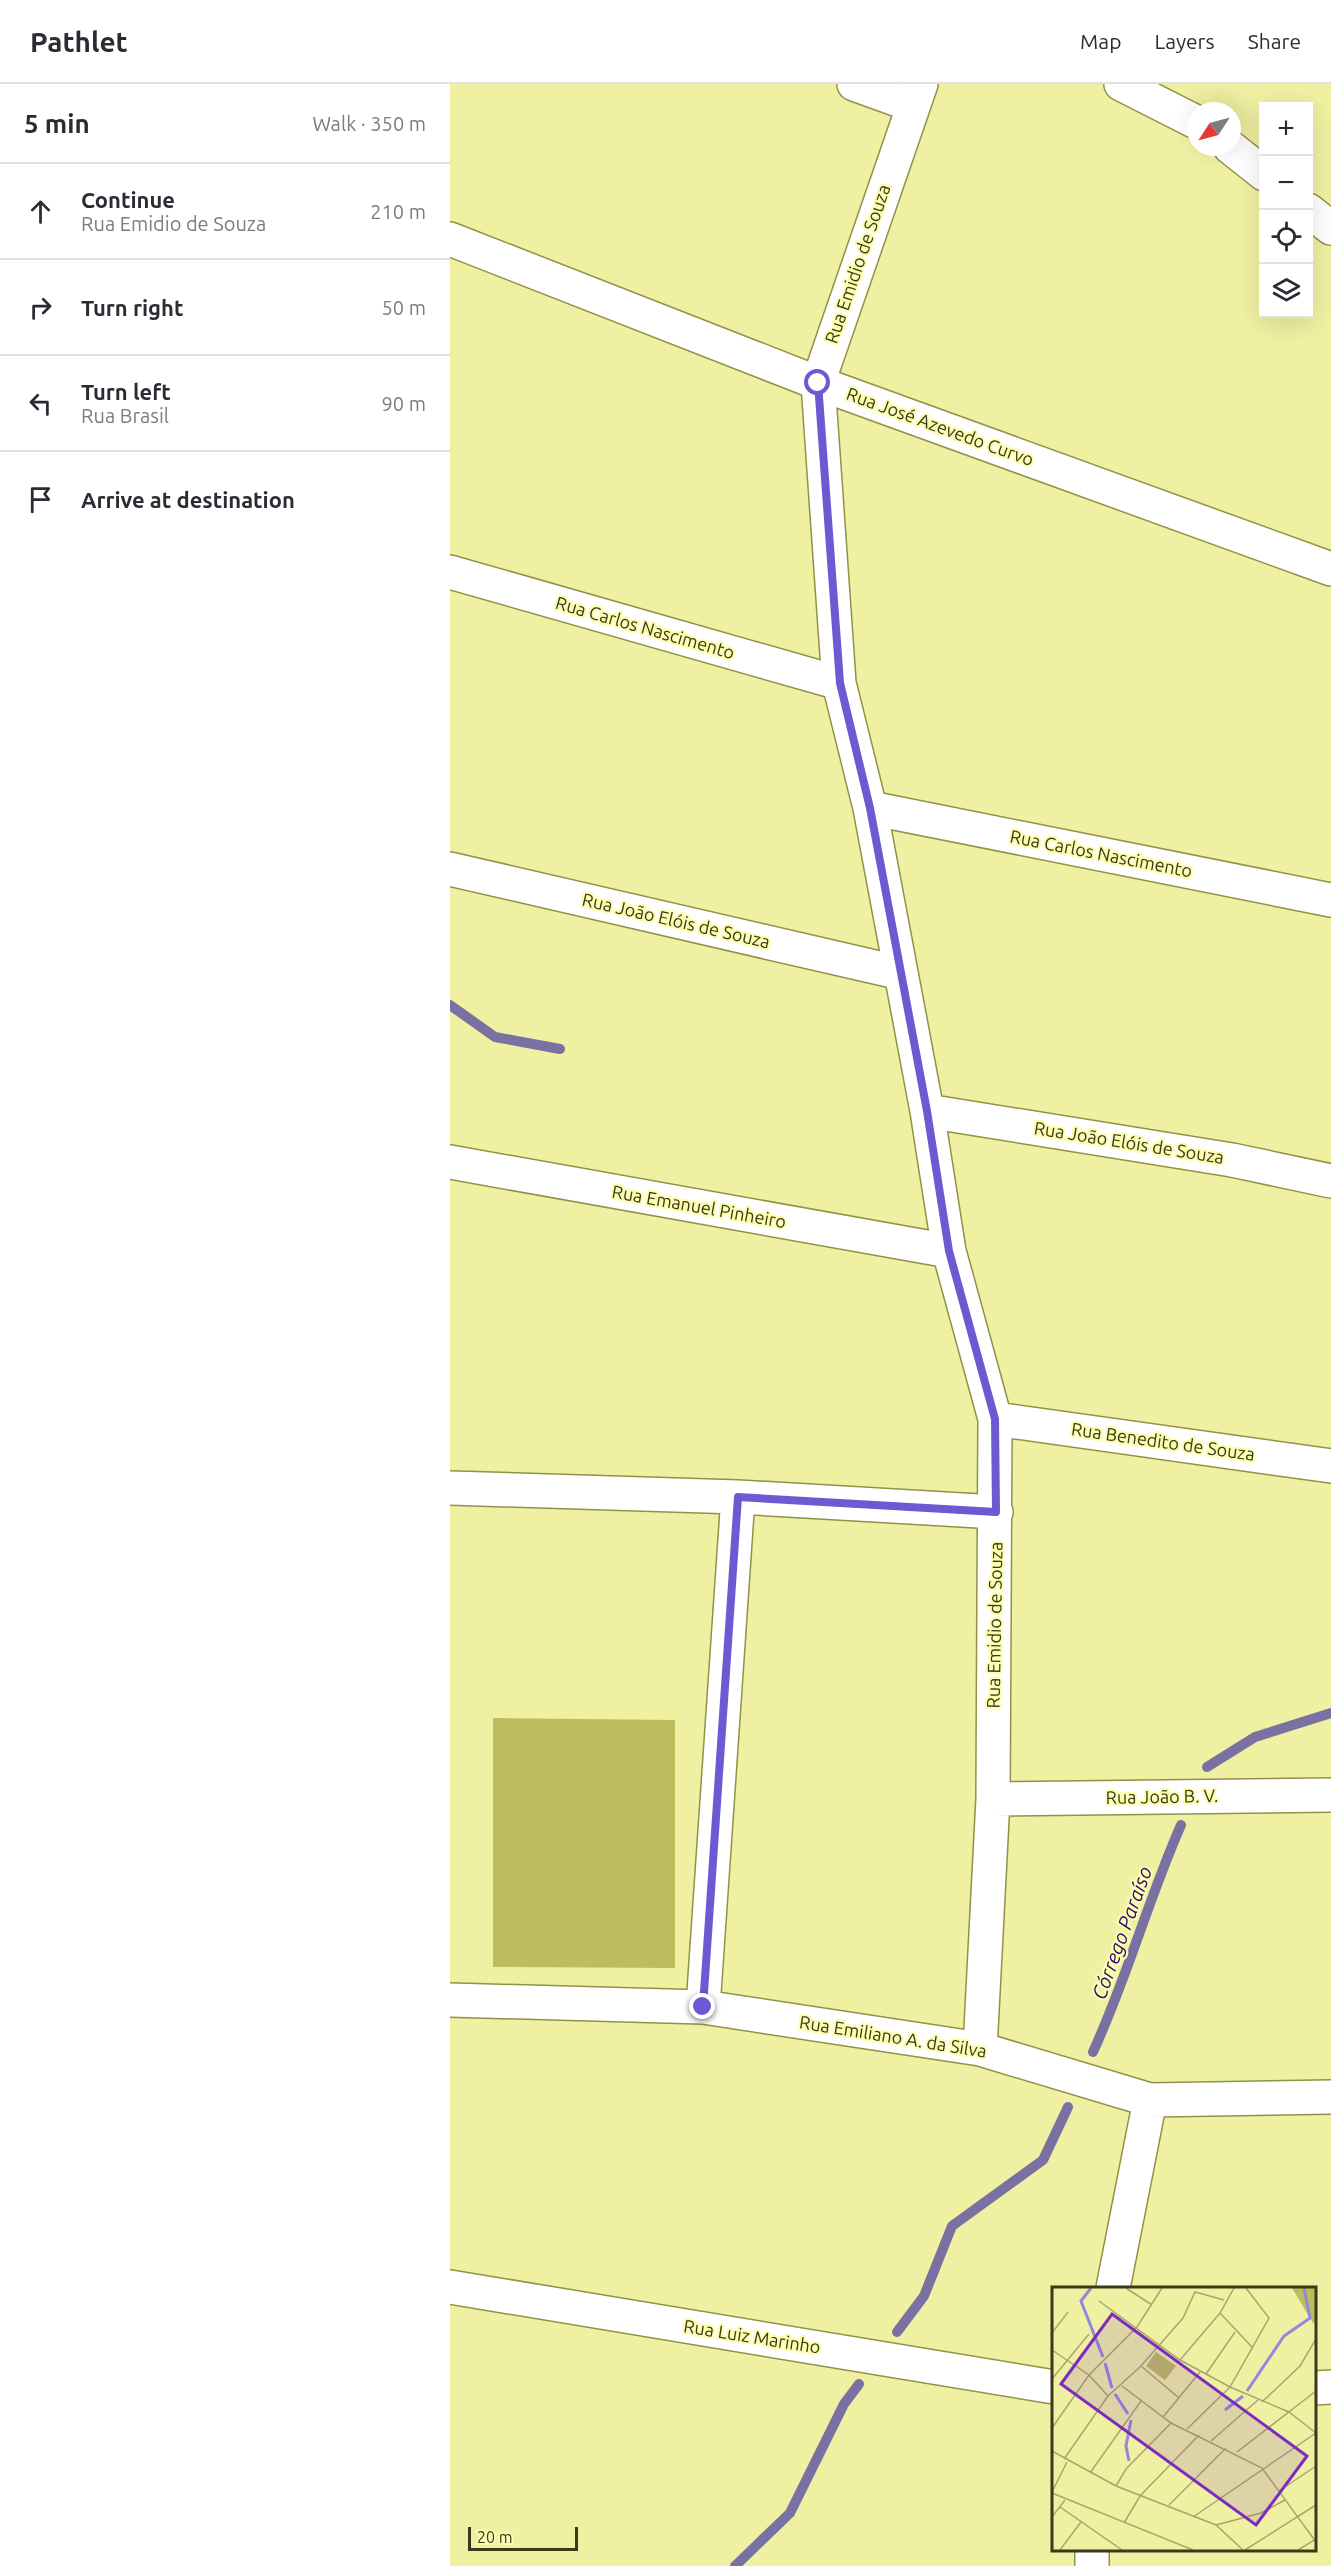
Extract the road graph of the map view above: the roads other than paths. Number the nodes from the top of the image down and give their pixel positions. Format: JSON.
{"nodes":[{"id":1,"x":854,"y":84,"type":"edge"},
{"id":2,"x":1121,"y":84,"type":"edge"},
{"id":3,"x":916,"y":95,"type":"edge"},
{"id":4,"x":1187,"y":117,"type":"edge"},
{"id":5,"x":1241,"y":156,"type":"edge"},
{"id":6,"x":1259,"y":171,"type":"edge"},
{"id":7,"x":1313,"y":214,"type":"edge"},
{"id":8,"x":1331,"y":228,"type":"edge"},
{"id":9,"x":450,"y":239,"type":"edge"},
{"id":10,"x":818,"y":383,"type":"junction"},
{"id":11,"x":1331,"y":569,"type":"edge"},
{"id":12,"x":450,"y":572,"type":"edge"},
{"id":13,"x":840,"y":683,"type":"junction"},
{"id":14,"x":870,"y":808,"type":"junction"},
{"id":15,"x":450,"y":869,"type":"edge"},
{"id":16,"x":1331,"y":900,"type":"edge"},
{"id":17,"x":901,"y":973,"type":"junction"},
{"id":18,"x":927,"y":1111,"type":"junction"},
{"id":19,"x":450,"y":1162,"type":"edge"},
{"id":20,"x":1331,"y":1181,"type":"edge"},
{"id":21,"x":949,"y":1251,"type":"junction"},
{"id":22,"x":995,"y":1419,"type":"junction"},
{"id":23,"x":1331,"y":1466,"type":"edge"},
{"id":24,"x":450,"y":1488,"type":"edge"},
{"id":25,"x":738,"y":1497,"type":"junction"},
{"id":26,"x":996,"y":1512,"type":"junction"},
{"id":27,"x":1331,"y":1795,"type":"edge"},
{"id":28,"x":993,"y":1799,"type":"junction"},
{"id":29,"x":450,"y":2000,"type":"edge"},
{"id":30,"x":703,"y":2007,"type":"junction"},
{"id":31,"x":980,"y":2049,"type":"junction"},
{"id":32,"x":1331,"y":2097,"type":"edge"},
{"id":33,"x":1150,"y":2100,"type":"junction"},
{"id":34,"x":450,"y":2287,"type":"edge"},
{"id":35,"x":1113,"y":2287,"type":"edge"},
{"id":36,"x":1052,"y":2386,"type":"edge"},
{"id":37,"x":1331,"y":2387,"type":"edge"},
{"id":38,"x":1316,"y":2388,"type":"edge"}],
"edges":[{"from":1,"to":3,"type":"street"},
{"from":2,"to":4,"type":"street"},
{"from":3,"to":10,"type":"street","name":"Rua Emidio de Souza"},
{"from":5,"to":6,"type":"street"},
{"from":7,"to":8,"type":"street"},
{"from":9,"to":10,"type":"street","name":"Rua José Azevedo Curvo"},
{"from":10,"to":11,"type":"street","name":"Rua José Azevedo Curvo"},
{"from":10,"to":13,"type":"street","name":"Rua Emidio de Souza"},
{"from":12,"to":13,"type":"street","name":"Rua Carlos Nascimento"},
{"from":13,"to":14,"type":"street","name":"Rua Emidio de Souza"},
{"from":14,"to":16,"type":"street","name":"Rua Carlos Nascimento"},
{"from":14,"to":17,"type":"street","name":"Rua Emidio de Souza"},
{"from":15,"to":17,"type":"street","name":"Rua João Elóis de Souza"},
{"from":17,"to":18,"type":"street","name":"Rua Emidio de Souza"},
{"from":18,"to":20,"type":"street","name":"Rua João Elóis de Souza"},
{"from":18,"to":21,"type":"street","name":"Rua Emidio de Souza"},
{"from":19,"to":21,"type":"street","name":"Rua Emanuel Pinheiro"},
{"from":21,"to":22,"type":"street","name":"Rua Emidio de Souza"},
{"from":22,"to":23,"type":"street","name":"Rua Benedito de Souza"},
{"from":22,"to":26,"type":"street","name":"Rua Emidio de Souza"},
{"from":24,"to":25,"type":"street"},
{"from":25,"to":26,"type":"street"},
{"from":25,"to":30,"type":"street"},
{"from":26,"to":28,"type":"street","name":"Rua Emidio de Souza"},
{"from":27,"to":28,"type":"street","name":"Rua João B. V."},
{"from":28,"to":31,"type":"street","name":"Rua Emidio de Souza"},
{"from":29,"to":30,"type":"street","name":"Rua Emiliano A. da Silva"},
{"from":30,"to":31,"type":"street","name":"Rua Emiliano A. da Silva"},
{"from":31,"to":33,"type":"street","name":"Rua Emiliano A. da Silva"},
{"from":32,"to":33,"type":"street","name":"Rua Emiliano A. da Silva"},
{"from":33,"to":35,"type":"street"},
{"from":34,"to":36,"type":"street","name":"Rua Luiz Marinho"},
{"from":37,"to":38,"type":"street"}]}
